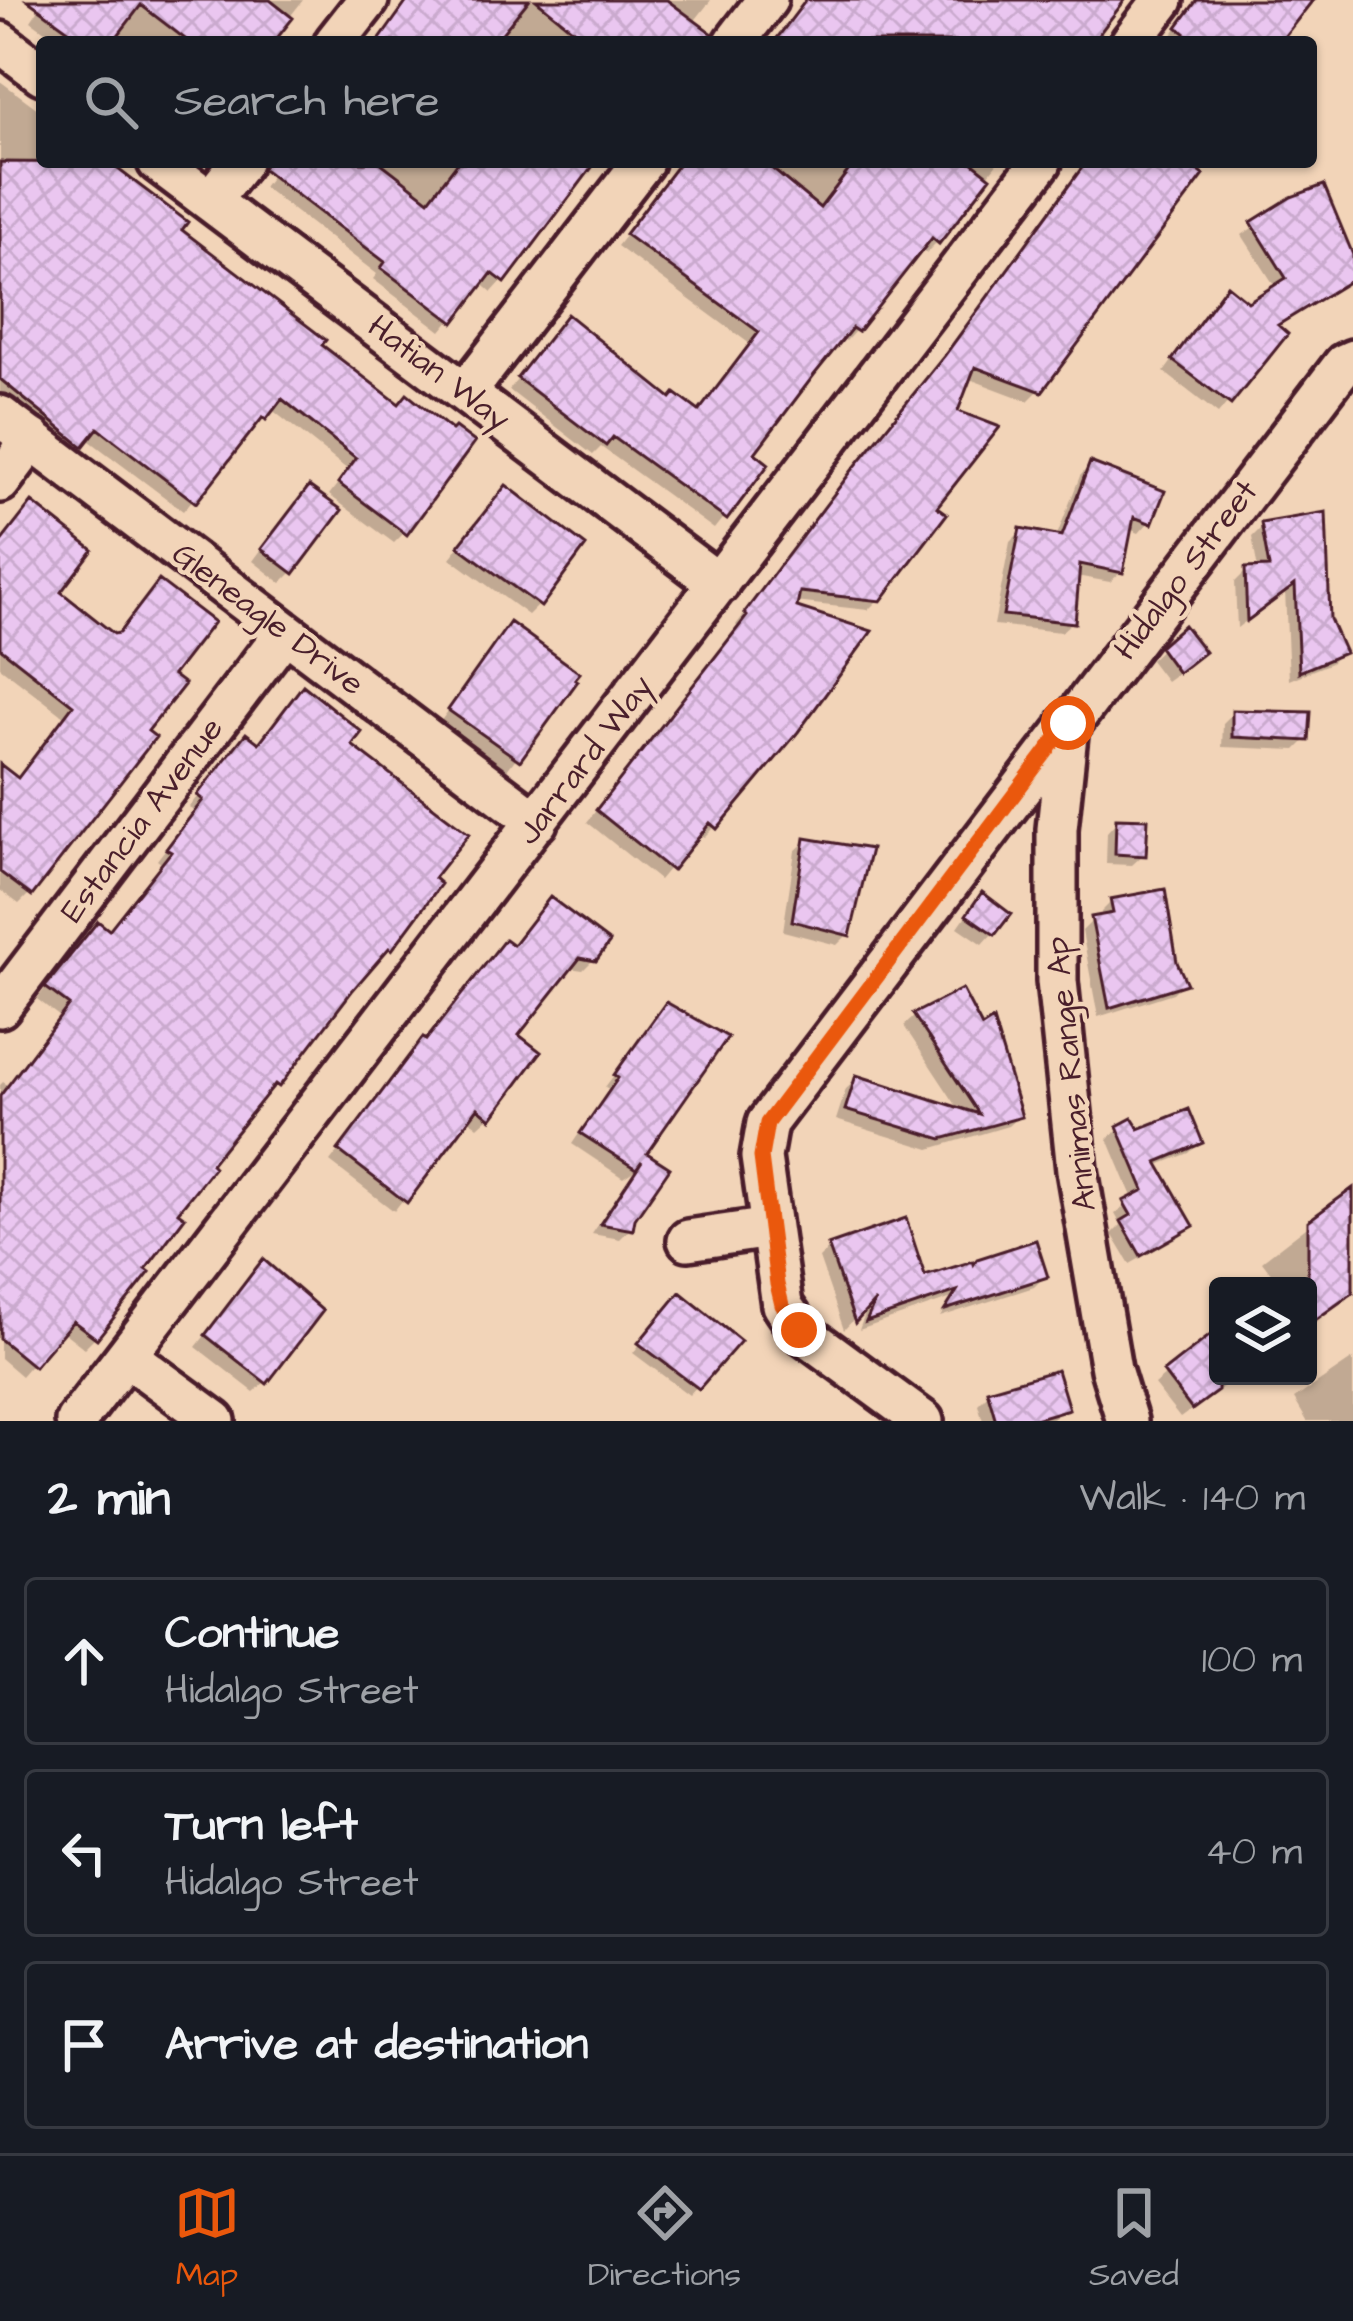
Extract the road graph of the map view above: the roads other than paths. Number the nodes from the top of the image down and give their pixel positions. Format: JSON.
{"nodes":[{"id":1,"x":368,"y":0,"type":"edge"},
{"id":2,"x":767,"y":0,"type":"edge"},
{"id":3,"x":1163,"y":0,"type":"edge"},
{"id":4,"x":340,"y":36,"type":"edge"},
{"id":5,"x":740,"y":36,"type":"edge"},
{"id":6,"x":1136,"y":36,"type":"edge"},
{"id":7,"x":0,"y":42,"type":"edge"},
{"id":8,"x":36,"y":69,"type":"edge"},
{"id":9,"x":166,"y":168,"type":"edge"},
{"id":10,"x":236,"y":168,"type":"edge"},
{"id":11,"x":638,"y":168,"type":"edge"},
{"id":12,"x":1036,"y":168,"type":"edge"},
{"id":13,"x":210,"y":201,"type":"junction"},
{"id":14,"x":1353,"y":360,"type":"edge"},
{"id":15,"x":466,"y":392,"type":"junction"},
{"id":16,"x":0,"y":416,"type":"edge"},
{"id":17,"x":32,"y":440,"type":"junction"},
{"id":18,"x":0,"y":482,"type":"edge"},
{"id":19,"x":719,"y":584,"type":"junction"},
{"id":20,"x":284,"y":632,"type":"junction"},
{"id":21,"x":1068,"y":723,"type":"junction"},
{"id":22,"x":537,"y":822,"type":"junction"},
{"id":23,"x":0,"y":1007,"type":"edge"},
{"id":24,"x":770,"y":1228,"type":"junction"},
{"id":25,"x":688,"y":1240,"type":"dead end"},
{"id":26,"x":128,"y":1358,"type":"junction"},
{"id":27,"x":76,"y":1421,"type":"edge"},
{"id":28,"x":215,"y":1421,"type":"edge"},
{"id":29,"x":923,"y":1421,"type":"edge"},
{"id":30,"x":1127,"y":1421,"type":"edge"}],
"edges":[{"from":1,"to":4,"type":"street"},
{"from":2,"to":5,"type":"street"},
{"from":3,"to":6,"type":"street"},
{"from":7,"to":8,"type":"street"},
{"from":9,"to":13,"type":"street","name":"Hatian Way"},
{"from":10,"to":13,"type":"street"},
{"from":11,"to":15,"type":"street"},
{"from":12,"to":19,"type":"street","name":"Jarrard Way"},
{"from":13,"to":15,"type":"street","name":"Hatian Way"},
{"from":14,"to":21,"type":"street","name":"Hidalgo Street"},
{"from":15,"to":19,"type":"street","name":"Hatian Way"},
{"from":16,"to":17,"type":"street","name":"Gleneagle Drive"},
{"from":17,"to":18,"type":"street"},
{"from":17,"to":20,"type":"street","name":"Gleneagle Drive"},
{"from":19,"to":22,"type":"street","name":"Jarrard Way"},
{"from":20,"to":22,"type":"street","name":"Gleneagle Drive"},
{"from":20,"to":23,"type":"street","name":"Estancia Avenue"},
{"from":21,"to":24,"type":"street","name":"Hidalgo Street"},
{"from":21,"to":30,"type":"street","name":"Annimas Range Ap"},
{"from":22,"to":26,"type":"street","name":"Jarrard Way"},
{"from":24,"to":25,"type":"street"},
{"from":24,"to":29,"type":"street","name":"Hidalgo Street"},
{"from":26,"to":27,"type":"street","name":"Jarrard Way"},
{"from":26,"to":28,"type":"street"}]}
